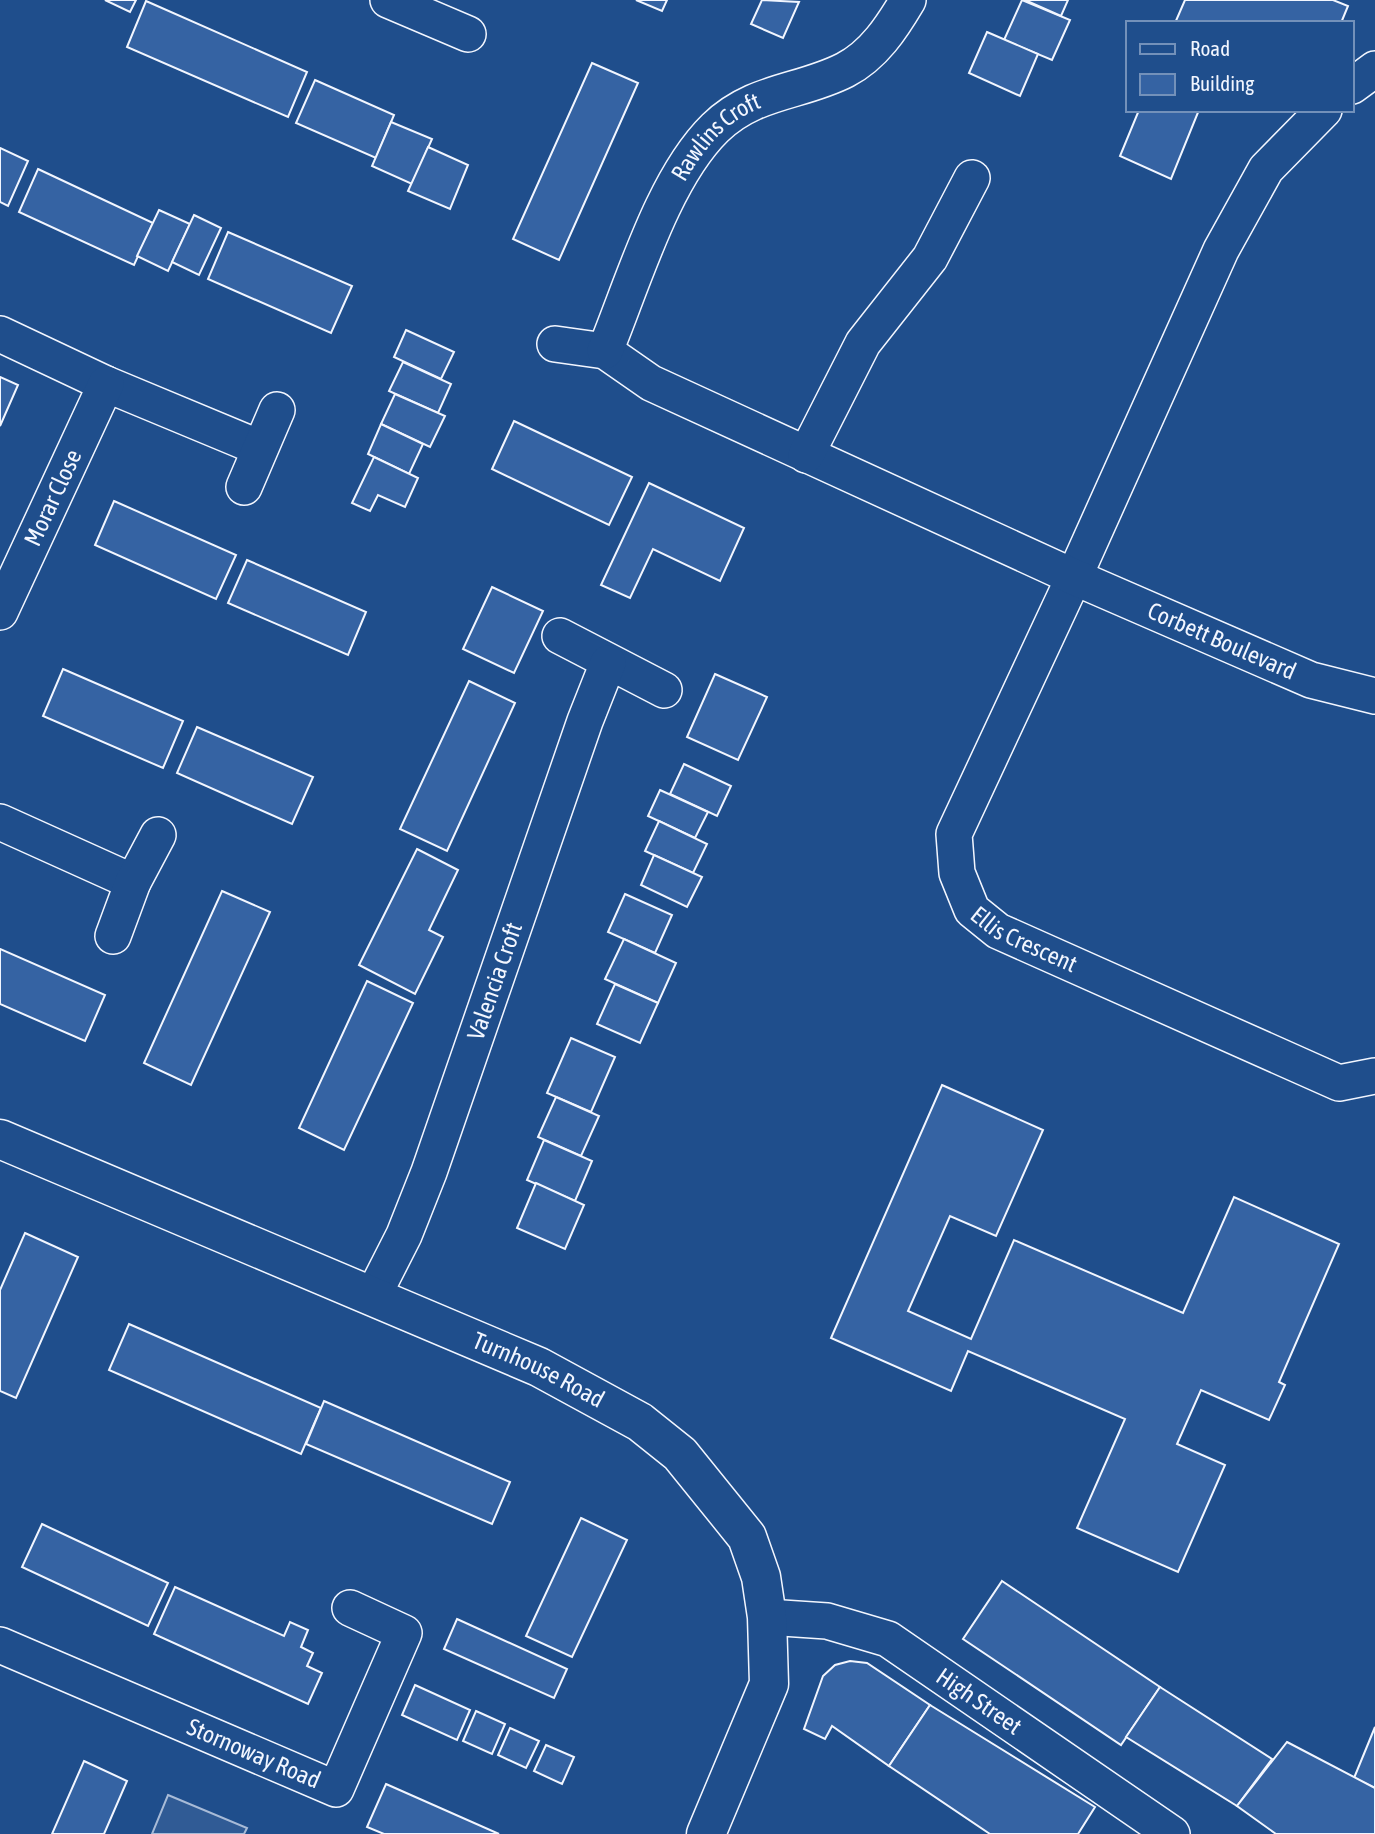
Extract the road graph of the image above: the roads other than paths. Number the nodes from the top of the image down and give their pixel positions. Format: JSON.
{"nodes":[{"id":1,"x":388,"y":0,"type":"edge"},
{"id":2,"x":908,"y":0,"type":"edge"},
{"id":3,"x":468,"y":34,"type":"dead end"},
{"id":4,"x":1375,"y":69,"type":"edge"},
{"id":5,"x":1354,"y":85,"type":"edge"},
{"id":6,"x":1322,"y":112,"type":"edge"},
{"id":7,"x":972,"y":178,"type":"dead end"},
{"id":8,"x":0,"y":334,"type":"edge"},
{"id":9,"x":555,"y":344,"type":"dead end"},
{"id":10,"x":605,"y":351,"type":"junction"},
{"id":11,"x":106,"y":384,"type":"junction"},
{"id":12,"x":277,"y":410,"type":"dead end"},
{"id":13,"x":260,"y":449,"type":"junction"},
{"id":14,"x":806,"y":455,"type":"junction"},
{"id":15,"x":244,"y":487,"type":"dead end"},
{"id":16,"x":1074,"y":577,"type":"junction"},
{"id":17,"x":0,"y":611,"type":"edge"},
{"id":18,"x":560,"y":636,"type":"dead end"},
{"id":19,"x":608,"y":663,"type":"junction"},
{"id":20,"x":664,"y":691,"type":"dead end"},
{"id":21,"x":1375,"y":696,"type":"edge"},
{"id":22,"x":0,"y":822,"type":"edge"},
{"id":23,"x":158,"y":835,"type":"dead end"},
{"id":24,"x":133,"y":882,"type":"junction"},
{"id":25,"x":113,"y":936,"type":"dead end"},
{"id":26,"x":1375,"y":1076,"type":"edge"},
{"id":27,"x":0,"y":1139,"type":"edge"},
{"id":28,"x":373,"y":1297,"type":"junction"},
{"id":29,"x":349,"y":1608,"type":"dead end"},
{"id":30,"x":767,"y":1617,"type":"junction"},
{"id":31,"x":0,"y":1645,"type":"edge"},
{"id":32,"x":1151,"y":1829,"type":"edge"},
{"id":33,"x":706,"y":1834,"type":"edge"}],
"edges":[{"from":1,"to":3,"type":"street"},
{"from":2,"to":10,"type":"street","name":"Rawlins Croft"},
{"from":4,"to":5,"type":"street"},
{"from":6,"to":16,"type":"street","name":"Ellis Crescent"},
{"from":7,"to":14,"type":"street"},
{"from":8,"to":11,"type":"street"},
{"from":9,"to":10,"type":"street"},
{"from":10,"to":14,"type":"street","name":"Corbett Boulevard"},
{"from":11,"to":13,"type":"street"},
{"from":11,"to":17,"type":"street","name":"Morar Close"},
{"from":12,"to":13,"type":"street"},
{"from":13,"to":15,"type":"street"},
{"from":14,"to":16,"type":"street","name":"Corbett Boulevard"},
{"from":16,"to":21,"type":"street","name":"Corbett Boulevard"},
{"from":16,"to":26,"type":"street","name":"Ellis Crescent"},
{"from":18,"to":19,"type":"street"},
{"from":19,"to":20,"type":"street"},
{"from":19,"to":28,"type":"street","name":"Valencia Croft"},
{"from":22,"to":24,"type":"street"},
{"from":23,"to":24,"type":"street"},
{"from":24,"to":25,"type":"street"},
{"from":27,"to":28,"type":"street","name":"Turnhouse Road"},
{"from":28,"to":30,"type":"street","name":"Turnhouse Road"},
{"from":29,"to":31,"type":"street","name":"Stornoway Road"},
{"from":30,"to":32,"type":"street","name":"High Street"},
{"from":30,"to":33,"type":"street","name":"Turnhouse Road"}]}
